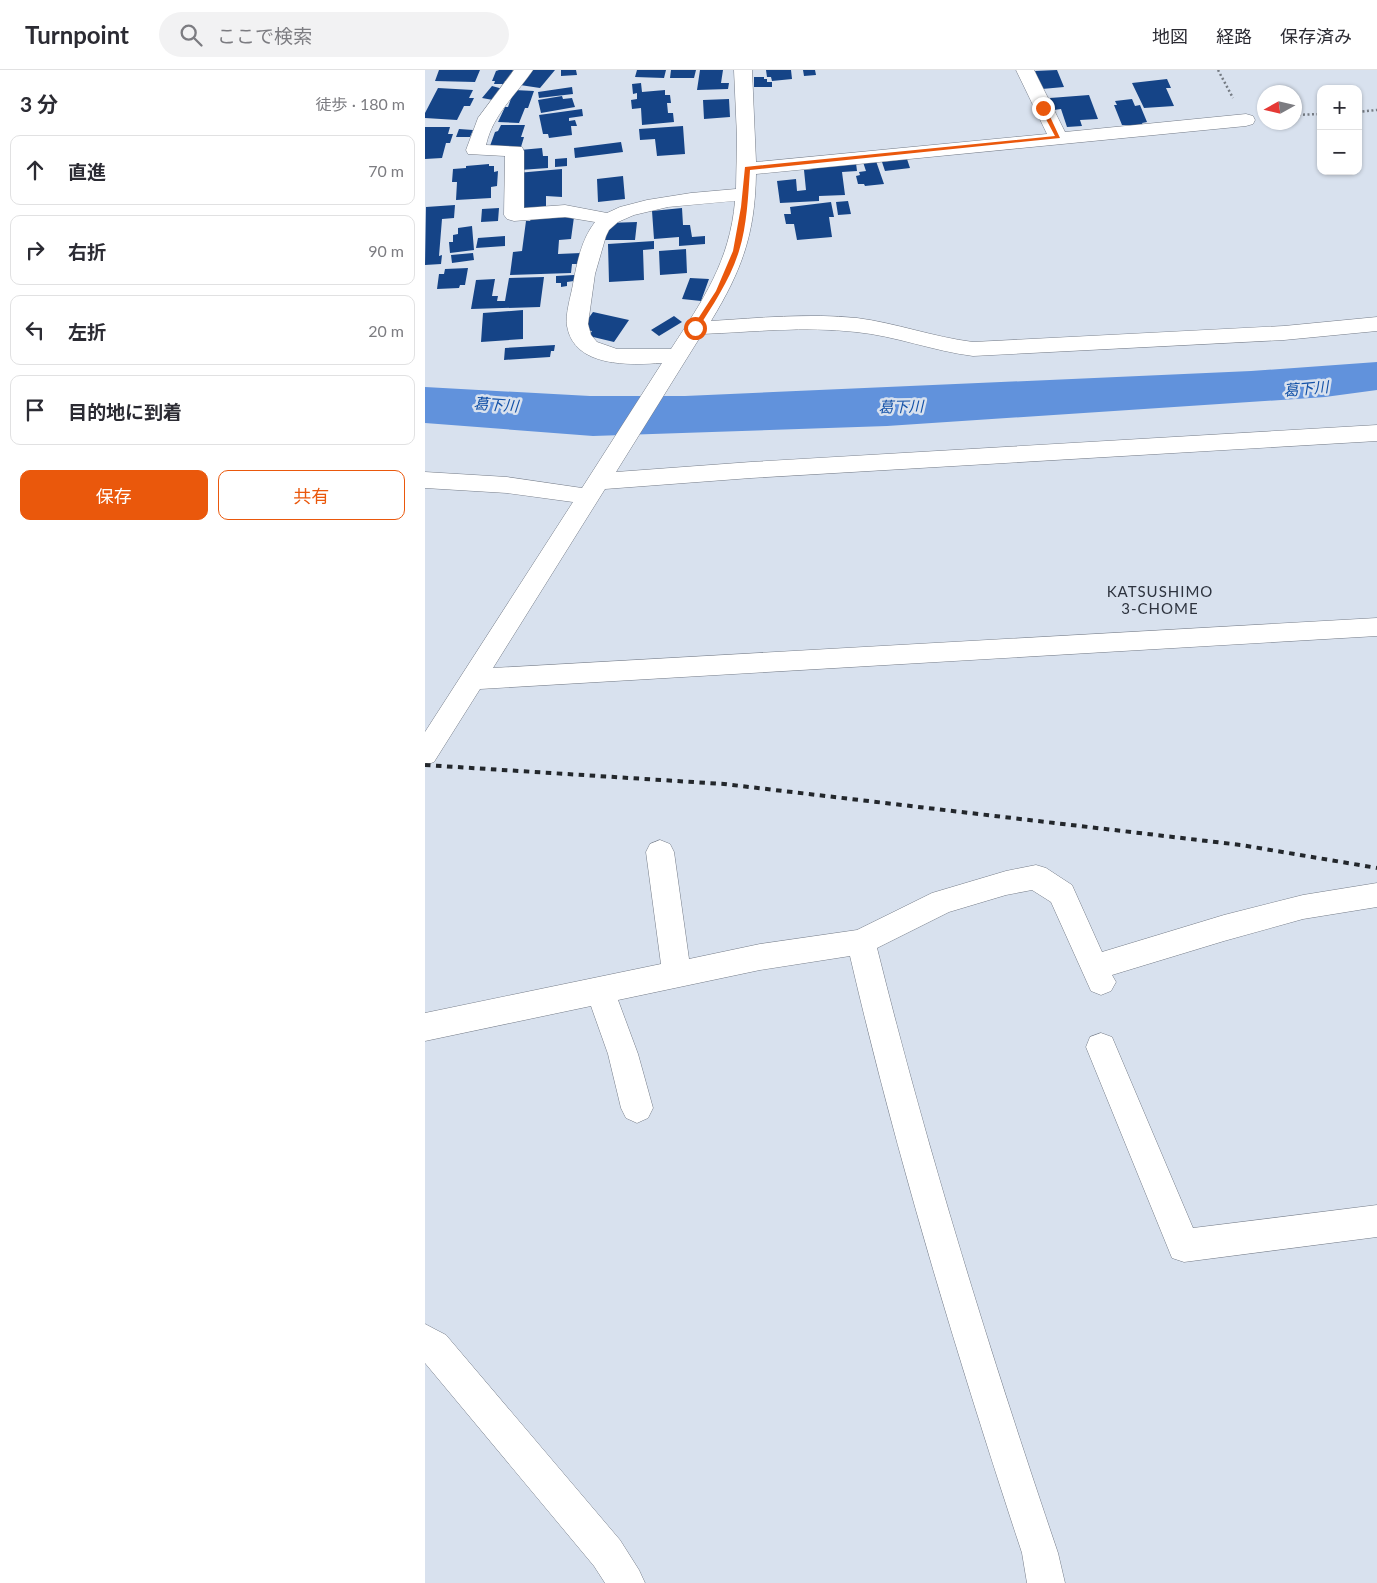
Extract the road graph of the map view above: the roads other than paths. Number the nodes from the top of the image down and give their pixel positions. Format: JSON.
{"nodes":[{"id":1,"x":524,"y":70,"type":"edge"},
{"id":2,"x":743,"y":70,"type":"edge"},
{"id":3,"x":1025,"y":70,"type":"edge"},
{"id":4,"x":1246,"y":120,"type":"dead end"},
{"id":5,"x":1058,"y":137,"type":"junction"},
{"id":6,"x":747,"y":169,"type":"junction"},
{"id":7,"x":745,"y":194,"type":"junction"},
{"id":8,"x":609,"y":219,"type":"junction"},
{"id":9,"x":1377,"y":324,"type":"edge"},
{"id":10,"x":695,"y":328,"type":"junction"},
{"id":11,"x":677,"y":356,"type":"junction"},
{"id":12,"x":1377,"y":433,"type":"edge"},
{"id":13,"x":425,"y":480,"type":"edge"},
{"id":14,"x":592,"y":489,"type":"junction"},
{"id":15,"x":1377,"y":627,"type":"edge"},
{"id":16,"x":472,"y":679,"type":"junction"},
{"id":17,"x":436,"y":718,"type":"edge"},
{"id":18,"x":425,"y":754,"type":"edge"},
{"id":19,"x":660,"y":852,"type":"dead end"},
{"id":20,"x":1377,"y":895,"type":"edge"},
{"id":21,"x":861,"y":942,"type":"junction"},
{"id":22,"x":677,"y":974,"type":"junction"},
{"id":23,"x":601,"y":990,"type":"junction"},
{"id":24,"x":425,"y":1027,"type":"edge"},
{"id":25,"x":1101,"y":1048,"type":"dead end"},
{"id":26,"x":637,"y":1108,"type":"dead end"},
{"id":27,"x":1377,"y":1221,"type":"edge"},
{"id":28,"x":425,"y":1341,"type":"edge"},
{"id":29,"x":626,"y":1583,"type":"edge"},
{"id":30,"x":1046,"y":1583,"type":"edge"}],
"edges":[{"from":1,"to":8,"type":"street"},
{"from":2,"to":6,"type":"street"},
{"from":3,"to":5,"type":"street"},
{"from":4,"to":5,"type":"street"},
{"from":5,"to":6,"type":"street"},
{"from":6,"to":7,"type":"street"},
{"from":7,"to":8,"type":"street"},
{"from":7,"to":10,"type":"street"},
{"from":8,"to":11,"type":"street"},
{"from":9,"to":10,"type":"street"},
{"from":10,"to":11,"type":"street"},
{"from":11,"to":14,"type":"street"},
{"from":12,"to":14,"type":"street"},
{"from":13,"to":14,"type":"street"},
{"from":14,"to":16,"type":"street"},
{"from":15,"to":16,"type":"street"},
{"from":16,"to":17,"type":"street"},
{"from":17,"to":18,"type":"street"},
{"from":19,"to":22,"type":"street"},
{"from":20,"to":21,"type":"street"},
{"from":21,"to":22,"type":"street"},
{"from":21,"to":30,"type":"street"},
{"from":22,"to":23,"type":"street"},
{"from":23,"to":24,"type":"street"},
{"from":23,"to":26,"type":"street"},
{"from":25,"to":27,"type":"street"},
{"from":28,"to":29,"type":"street"}]}
